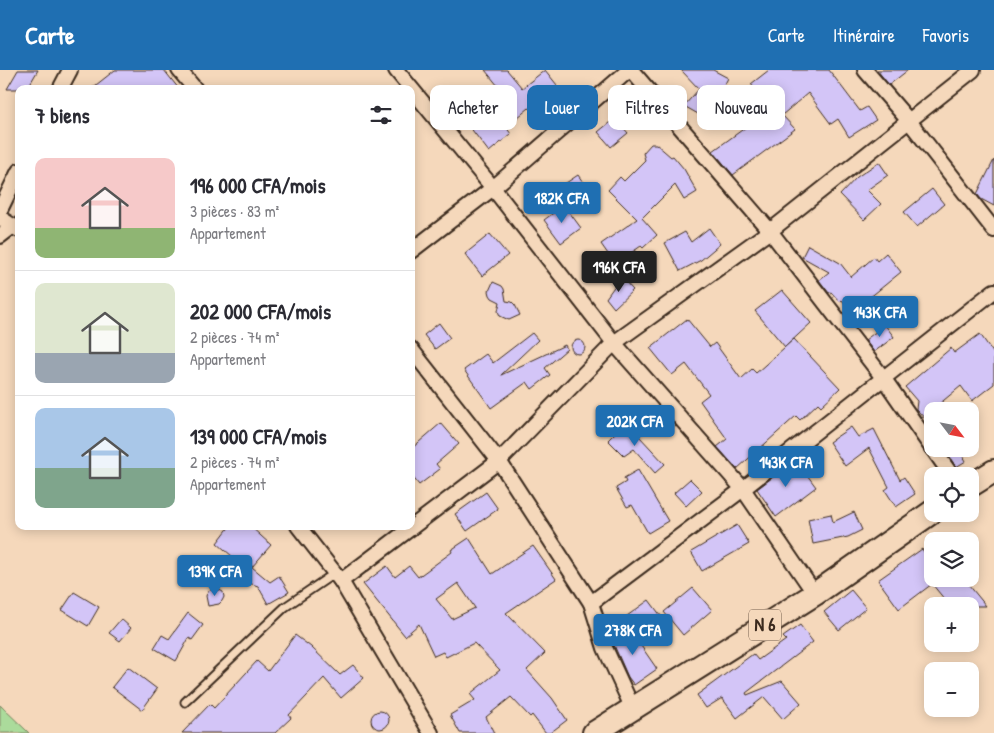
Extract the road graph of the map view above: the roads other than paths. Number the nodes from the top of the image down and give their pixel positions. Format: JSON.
{"nodes":[{"id":1,"x":70,"y":70,"type":"edge"},
{"id":2,"x":179,"y":70,"type":"edge"},
{"id":3,"x":396,"y":70,"type":"edge"},
{"id":4,"x":630,"y":70,"type":"edge"},
{"id":5,"x":865,"y":70,"type":"edge"},
{"id":6,"x":973,"y":70,"type":"edge"},
{"id":7,"x":62,"y":85,"type":"edge"},
{"id":8,"x":192,"y":85,"type":"edge"},
{"id":9,"x":408,"y":85,"type":"edge"},
{"id":10,"x":415,"y":93,"type":"edge"},
{"id":11,"x":909,"y":121,"type":"junction"},
{"id":12,"x":15,"y":180,"type":"edge"},
{"id":13,"x":493,"y":188,"type":"junction"},
{"id":14,"x":0,"y":210,"type":"edge"},
{"id":15,"x":0,"y":218,"type":"edge"},
{"id":16,"x":15,"y":227,"type":"edge"},
{"id":17,"x":15,"y":228,"type":"edge"},
{"id":18,"x":994,"y":230,"type":"edge"},
{"id":19,"x":770,"y":231,"type":"junction"},
{"id":20,"x":0,"y":236,"type":"edge"},
{"id":21,"x":415,"y":248,"type":"edge"},
{"id":22,"x":994,"y":291,"type":"edge"},
{"id":23,"x":614,"y":343,"type":"junction"},
{"id":24,"x":415,"y":353,"type":"edge"},
{"id":25,"x":884,"y":379,"type":"junction"},
{"id":26,"x":924,"y":435,"type":"edge"},
{"id":27,"x":499,"y":461,"type":"junction"},
{"id":28,"x":994,"y":471,"type":"edge"},
{"id":29,"x":979,"y":480,"type":"edge"},
{"id":30,"x":743,"y":489,"type":"junction"},
{"id":31,"x":924,"y":518,"type":"edge"},
{"id":32,"x":415,"y":522,"type":"edge"},
{"id":33,"x":301,"y":530,"type":"edge"},
{"id":34,"x":403,"y":530,"type":"edge"},
{"id":35,"x":338,"y":577,"type":"junction"},
{"id":36,"x":815,"y":594,"type":"junction"},
{"id":37,"x":591,"y":603,"type":"junction"},
{"id":38,"x":185,"y":702,"type":"dead end"},
{"id":39,"x":633,"y":709,"type":"junction"},
{"id":40,"x":431,"y":733,"type":"edge"},
{"id":41,"x":594,"y":733,"type":"edge"}],
"edges":[{"from":1,"to":7,"type":"street"},
{"from":2,"to":8,"type":"street"},
{"from":3,"to":9,"type":"street"},
{"from":4,"to":13,"type":"street"},
{"from":4,"to":19,"type":"street"},
{"from":5,"to":11,"type":"street"},
{"from":6,"to":11,"type":"street"},
{"from":10,"to":13,"type":"street"},
{"from":11,"to":18,"type":"street"},
{"from":11,"to":19,"type":"street"},
{"from":12,"to":14,"type":"street"},
{"from":13,"to":21,"type":"street"},
{"from":13,"to":23,"type":"street"},
{"from":15,"to":16,"type":"street"},
{"from":17,"to":20,"type":"street"},
{"from":19,"to":23,"type":"street"},
{"from":19,"to":25,"type":"street"},
{"from":22,"to":25,"type":"street"},
{"from":23,"to":27,"type":"street"},
{"from":23,"to":30,"type":"street"},
{"from":24,"to":27,"type":"street"},
{"from":25,"to":26,"type":"street"},
{"from":25,"to":30,"type":"street"},
{"from":27,"to":32,"type":"street"},
{"from":27,"to":37,"type":"street"},
{"from":28,"to":29,"type":"main road"},
{"from":30,"to":36,"type":"street"},
{"from":30,"to":37,"type":"street"},
{"from":31,"to":36,"type":"main road","number":"N 6"},
{"from":33,"to":35,"type":"street"},
{"from":34,"to":35,"type":"street"},
{"from":35,"to":38,"type":"lane"},
{"from":35,"to":40,"type":"street"},
{"from":36,"to":39,"type":"main road","number":"N 6"},
{"from":37,"to":39,"type":"street"},
{"from":39,"to":41,"type":"main road","number":"N 6"}]}
